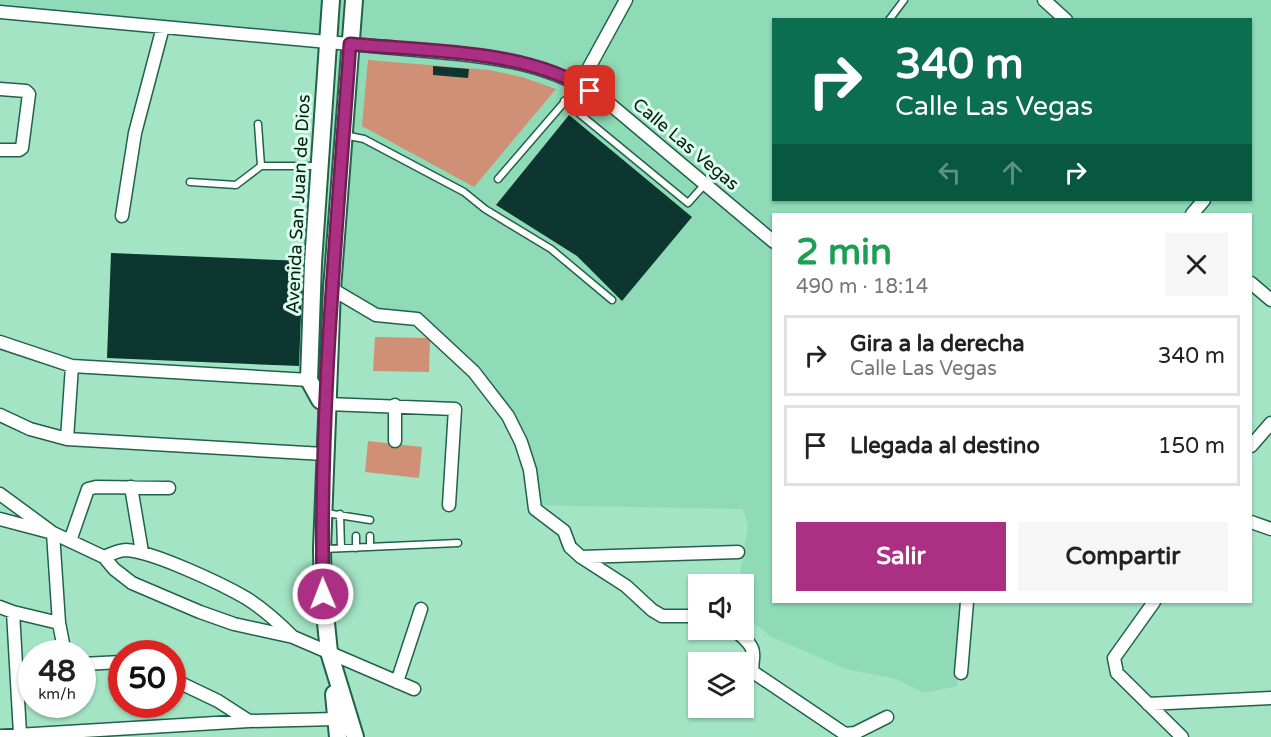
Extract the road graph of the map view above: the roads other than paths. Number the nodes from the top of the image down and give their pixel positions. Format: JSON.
{"nodes":[{"id":1,"x":331,"y":0,"type":"edge"},
{"id":2,"x":354,"y":0,"type":"edge"},
{"id":3,"x":626,"y":0,"type":"edge"},
{"id":4,"x":904,"y":0,"type":"edge"},
{"id":5,"x":1050,"y":2,"type":"edge"},
{"id":6,"x":0,"y":12,"type":"edge"},
{"id":7,"x":890,"y":18,"type":"edge"},
{"id":8,"x":1064,"y":18,"type":"edge"},
{"id":9,"x":164,"y":27,"type":"junction"},
{"id":10,"x":327,"y":42,"type":"junction"},
{"id":11,"x":350,"y":44,"type":"junction"},
{"id":12,"x":580,"y":84,"type":"junction"},
{"id":13,"x":0,"y":88,"type":"edge"},
{"id":14,"x":564,"y":101,"type":"junction"},
{"id":15,"x":258,"y":124,"type":"dead end"},
{"id":16,"x":344,"y":135,"type":"junction"},
{"id":17,"x":0,"y":150,"type":"edge"},
{"id":18,"x":261,"y":166,"type":"junction"},
{"id":19,"x":319,"y":166,"type":"junction"},
{"id":20,"x":498,"y":179,"type":"dead end"},
{"id":21,"x":190,"y":182,"type":"dead end"},
{"id":22,"x":705,"y":184,"type":"junction"},
{"id":23,"x":1203,"y":201,"type":"edge"},
{"id":24,"x":1193,"y":213,"type":"edge"},
{"id":25,"x":122,"y":216,"type":"dead end"},
{"id":26,"x":772,"y":240,"type":"edge"},
{"id":27,"x":1252,"y":284,"type":"edge"},
{"id":28,"x":332,"y":289,"type":"junction"},
{"id":29,"x":612,"y":300,"type":"dead end"},
{"id":30,"x":1271,"y":300,"type":"edge"},
{"id":31,"x":0,"y":342,"type":"edge"},
{"id":32,"x":72,"y":366,"type":"junction"},
{"id":33,"x":309,"y":380,"type":"junction"},
{"id":34,"x":327,"y":404,"type":"junction"},
{"id":35,"x":395,"y":405,"type":"junction"},
{"id":36,"x":0,"y":415,"type":"edge"},
{"id":37,"x":1271,"y":423,"type":"edge"},
{"id":38,"x":67,"y":439,"type":"junction"},
{"id":39,"x":395,"y":441,"type":"dead end"},
{"id":40,"x":1252,"y":445,"type":"edge"},
{"id":41,"x":324,"y":454,"type":"junction"},
{"id":42,"x":131,"y":487,"type":"junction"},
{"id":43,"x":170,"y":488,"type":"dead end"},
{"id":44,"x":0,"y":494,"type":"edge"},
{"id":45,"x":449,"y":504,"type":"dead end"},
{"id":46,"x":322,"y":513,"type":"junction"},
{"id":47,"x":340,"y":514,"type":"junction"},
{"id":48,"x":0,"y":519,"type":"edge"},
{"id":49,"x":370,"y":520,"type":"dead end"},
{"id":50,"x":1252,"y":522,"type":"edge"},
{"id":51,"x":1271,"y":529,"type":"edge"},
{"id":52,"x":53,"y":533,"type":"junction"},
{"id":53,"x":356,"y":536,"type":"dead end"},
{"id":54,"x":370,"y":536,"type":"dead end"},
{"id":55,"x":70,"y":541,"type":"junction"},
{"id":56,"x":458,"y":543,"type":"dead end"},
{"id":57,"x":370,"y":547,"type":"junction"},
{"id":58,"x":340,"y":548,"type":"junction"},
{"id":59,"x":356,"y":548,"type":"junction"},
{"id":60,"x":322,"y":549,"type":"junction"},
{"id":61,"x":142,"y":552,"type":"junction"},
{"id":62,"x":738,"y":552,"type":"dead end"},
{"id":63,"x":104,"y":557,"type":"junction"},
{"id":64,"x":581,"y":557,"type":"junction"},
{"id":65,"x":967,"y":603,"type":"edge"},
{"id":66,"x":1153,"y":603,"type":"edge"},
{"id":67,"x":0,"y":607,"type":"edge"},
{"id":68,"x":421,"y":609,"type":"dead end"},
{"id":69,"x":13,"y":612,"type":"junction"},
{"id":70,"x":688,"y":616,"type":"edge"},
{"id":71,"x":59,"y":623,"type":"junction"},
{"id":72,"x":292,"y":637,"type":"junction"},
{"id":73,"x":62,"y":640,"type":"edge"},
{"id":74,"x":745,"y":640,"type":"edge"},
{"id":75,"x":330,"y":652,"type":"junction"},
{"id":76,"x":334,"y":672,"type":"junction"},
{"id":77,"x":961,"y":672,"type":"dead end"},
{"id":78,"x":397,"y":682,"type":"junction"},
{"id":79,"x":186,"y":686,"type":"edge"},
{"id":80,"x":414,"y":689,"type":"dead end"},
{"id":81,"x":1271,"y":698,"type":"edge"},
{"id":82,"x":1148,"y":704,"type":"junction"},
{"id":83,"x":887,"y":717,"type":"dead end"},
{"id":84,"x":336,"y":719,"type":"junction"},
{"id":85,"x":249,"y":720,"type":"junction"},
{"id":86,"x":157,"y":732,"type":"edge"},
{"id":87,"x":20,"y":734,"type":"junction"},
{"id":88,"x":66,"y":734,"type":"edge"},
{"id":89,"x":0,"y":735,"type":"edge"},
{"id":90,"x":338,"y":737,"type":"edge"},
{"id":91,"x":355,"y":737,"type":"edge"},
{"id":92,"x":1182,"y":737,"type":"edge"}],
"edges":[{"from":1,"to":10,"type":"main road","name":"Avenida San Juan de Dios"},
{"from":2,"to":11,"type":"main road"},
{"from":3,"to":12,"type":"street"},
{"from":4,"to":7,"type":"lane"},
{"from":5,"to":8,"type":"street"},
{"from":6,"to":9,"type":"street","name":"Calle Las Vegas"},
{"from":9,"to":10,"type":"street","name":"Calle Las Vegas"},
{"from":9,"to":25,"type":"street"},
{"from":10,"to":11,"type":"street","name":"Calle Las Vegas"},
{"from":10,"to":19,"type":"main road","name":"Avenida San Juan de Dios"},
{"from":11,"to":12,"type":"street","name":"Calle Las Vegas"},
{"from":11,"to":16,"type":"main road"},
{"from":12,"to":14,"type":"lane"},
{"from":12,"to":22,"type":"street","name":"Calle Las Vegas"},
{"from":13,"to":17,"type":"street"},
{"from":14,"to":20,"type":"lane"},
{"from":14,"to":22,"type":"lane"},
{"from":15,"to":18,"type":"lane"},
{"from":16,"to":28,"type":"main road"},
{"from":16,"to":29,"type":"lane"},
{"from":18,"to":19,"type":"lane"},
{"from":18,"to":21,"type":"lane"},
{"from":19,"to":33,"type":"main road","name":"Avenida San Juan de Dios"},
{"from":22,"to":26,"type":"street","name":"Calle Las Vegas"},
{"from":23,"to":24,"type":"street"},
{"from":27,"to":30,"type":"street"},
{"from":28,"to":34,"type":"main road"},
{"from":28,"to":64,"type":"street"},
{"from":31,"to":32,"type":"street"},
{"from":32,"to":33,"type":"street"},
{"from":32,"to":38,"type":"street"},
{"from":33,"to":34,"type":"main road"},
{"from":34,"to":35,"type":"street"},
{"from":34,"to":41,"type":"main road"},
{"from":35,"to":39,"type":"street"},
{"from":35,"to":45,"type":"street"},
{"from":36,"to":38,"type":"street"},
{"from":37,"to":40,"type":"street"},
{"from":38,"to":41,"type":"street"},
{"from":41,"to":46,"type":"main road"},
{"from":42,"to":43,"type":"street"},
{"from":42,"to":55,"type":"street"},
{"from":42,"to":61,"type":"street"},
{"from":44,"to":52,"type":"street"},
{"from":46,"to":47,"type":"lane"},
{"from":46,"to":60,"type":"main road"},
{"from":47,"to":49,"type":"lane"},
{"from":47,"to":58,"type":"lane"},
{"from":48,"to":52,"type":"street"},
{"from":50,"to":51,"type":"street"},
{"from":52,"to":55,"type":"street"},
{"from":52,"to":71,"type":"street"},
{"from":53,"to":59,"type":"lane"},
{"from":54,"to":57,"type":"lane"},
{"from":55,"to":63,"type":"street"},
{"from":56,"to":57,"type":"lane"},
{"from":57,"to":59,"type":"lane"},
{"from":58,"to":59,"type":"lane"},
{"from":58,"to":60,"type":"lane"},
{"from":60,"to":75,"type":"main road"},
{"from":61,"to":63,"type":"street"},
{"from":61,"to":72,"type":"street"},
{"from":62,"to":64,"type":"street"},
{"from":63,"to":72,"type":"street"},
{"from":64,"to":70,"type":"street"},
{"from":65,"to":77,"type":"street"},
{"from":66,"to":82,"type":"street"},
{"from":67,"to":69,"type":"street"},
{"from":68,"to":78,"type":"street"},
{"from":69,"to":71,"type":"street"},
{"from":69,"to":87,"type":"street"},
{"from":71,"to":73,"type":"street"},
{"from":72,"to":75,"type":"street"},
{"from":74,"to":83,"type":"street"},
{"from":75,"to":76,"type":"main road"},
{"from":75,"to":78,"type":"street"},
{"from":76,"to":84,"type":"main road"},
{"from":76,"to":91,"type":"main road"},
{"from":78,"to":80,"type":"street"},
{"from":79,"to":85,"type":"street"},
{"from":81,"to":82,"type":"street"},
{"from":82,"to":92,"type":"street"},
{"from":84,"to":85,"type":"street"},
{"from":84,"to":90,"type":"main road"},
{"from":85,"to":86,"type":"street"},
{"from":86,"to":88,"type":"street"},
{"from":87,"to":88,"type":"street"},
{"from":87,"to":89,"type":"street"}]}
